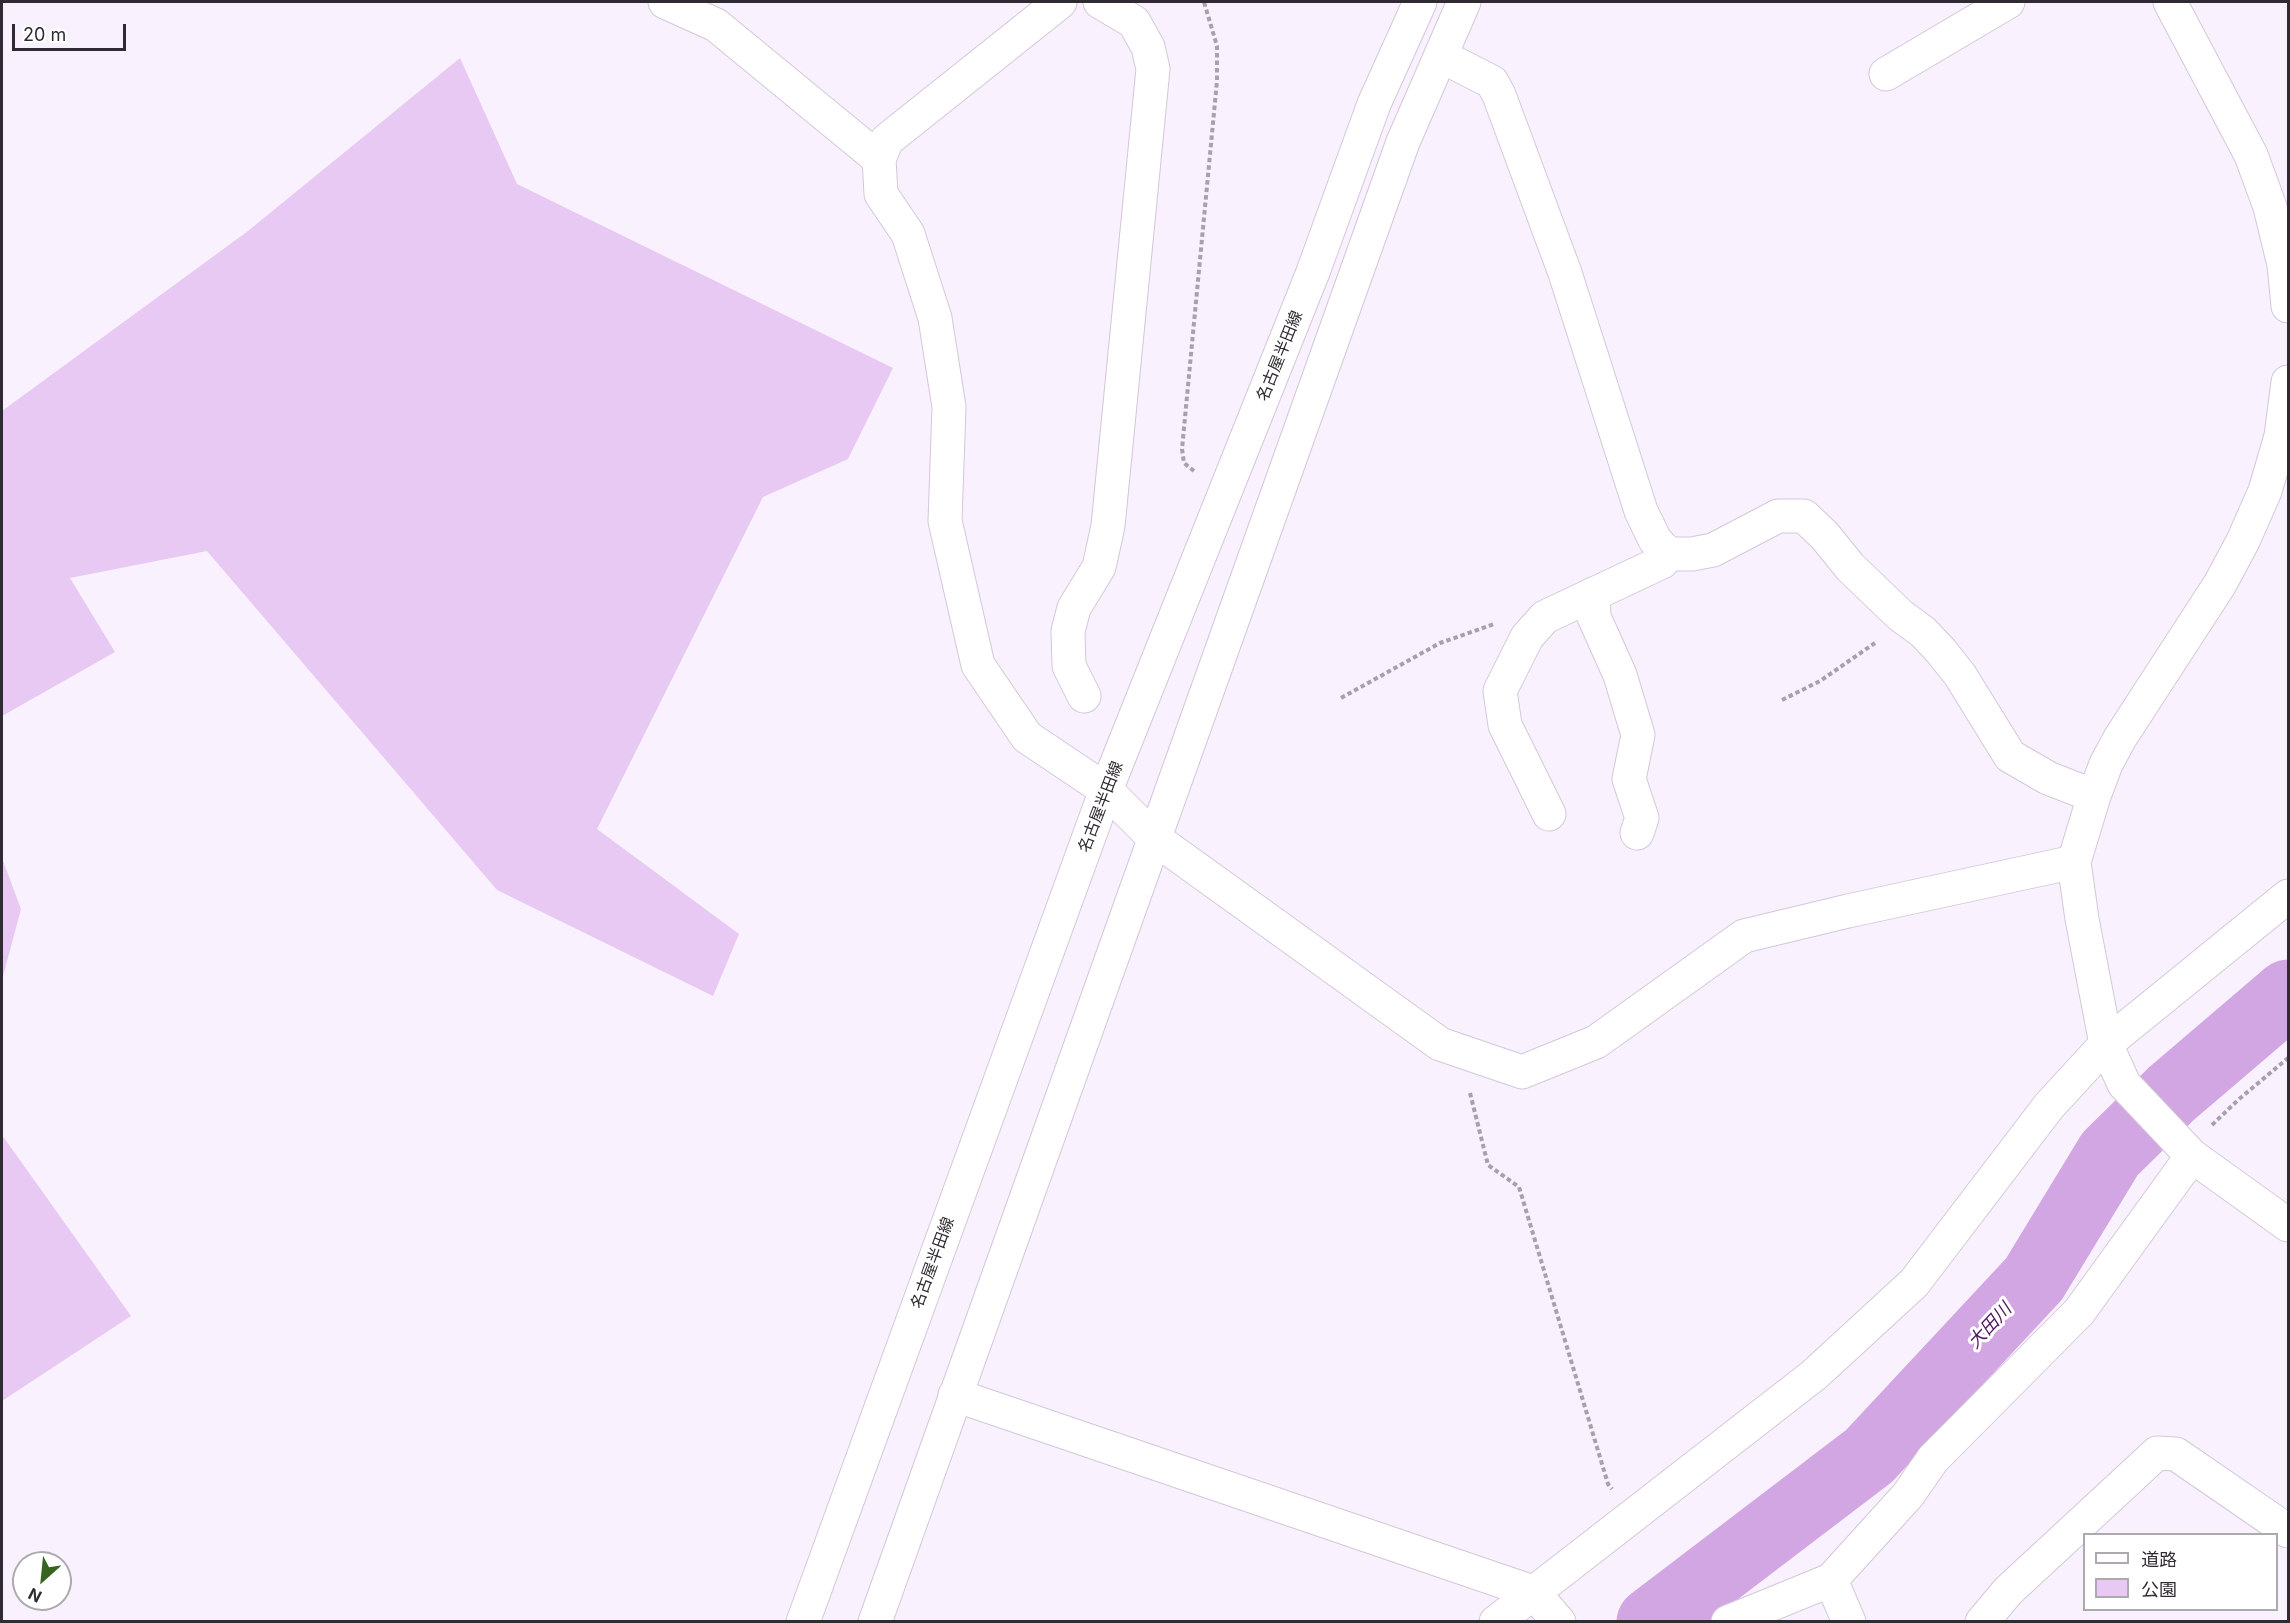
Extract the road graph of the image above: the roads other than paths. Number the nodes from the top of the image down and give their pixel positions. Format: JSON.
{"nodes":[{"id":1,"x":665,"y":2,"type":"edge"},
{"id":2,"x":1060,"y":2,"type":"edge"},
{"id":3,"x":1100,"y":2,"type":"edge"},
{"id":4,"x":1420,"y":2,"type":"edge"},
{"id":5,"x":1464,"y":2,"type":"edge"},
{"id":6,"x":2008,"y":2,"type":"edge"},
{"id":7,"x":2170,"y":2,"type":"edge"},
{"id":8,"x":1441,"y":56,"type":"junction"},
{"id":9,"x":1886,"y":74,"type":"dead end"},
{"id":10,"x":879,"y":159,"type":"junction"},
{"id":11,"x":2289,"y":306,"type":"edge"},
{"id":12,"x":2289,"y":382,"type":"edge"},
{"id":13,"x":1668,"y":554,"type":"junction"},
{"id":14,"x":1593,"y":594,"type":"junction"},
{"id":15,"x":1084,"y":696,"type":"dead end"},
{"id":16,"x":1106,"y":790,"type":"junction"},
{"id":17,"x":2094,"y":796,"type":"junction"},
{"id":18,"x":1549,"y":814,"type":"dead end"},
{"id":19,"x":1637,"y":833,"type":"dead end"},
{"id":20,"x":1154,"y":838,"type":"junction"},
{"id":21,"x":2074,"y":862,"type":"junction"},
{"id":22,"x":2289,"y":896,"type":"edge"},
{"id":23,"x":2106,"y":1044,"type":"junction"},
{"id":24,"x":2187,"y":1151,"type":"junction"},
{"id":25,"x":2289,"y":1225,"type":"edge"},
{"id":26,"x":955,"y":1395,"type":"junction"},
{"id":27,"x":2289,"y":1531,"type":"edge"},
{"id":28,"x":1831,"y":1580,"type":"junction"},
{"id":29,"x":1533,"y":1592,"type":"junction"},
{"id":30,"x":803,"y":1622,"type":"edge"},
{"id":31,"x":875,"y":1622,"type":"edge"},
{"id":32,"x":1496,"y":1622,"type":"edge"},
{"id":33,"x":1559,"y":1622,"type":"edge"},
{"id":34,"x":1728,"y":1622,"type":"edge"},
{"id":35,"x":1850,"y":1622,"type":"edge"},
{"id":36,"x":1982,"y":1622,"type":"edge"}],
"edges":[{"from":1,"to":10,"type":"street"},
{"from":2,"to":10,"type":"street"},
{"from":3,"to":15,"type":"street"},
{"from":4,"to":16,"type":"street","name":"名古屋半田線"},
{"from":5,"to":8,"type":"street"},
{"from":6,"to":9,"type":"street"},
{"from":7,"to":11,"type":"street"},
{"from":8,"to":13,"type":"street"},
{"from":8,"to":20,"type":"street"},
{"from":10,"to":16,"type":"street"},
{"from":12,"to":17,"type":"street"},
{"from":13,"to":14,"type":"street"},
{"from":13,"to":17,"type":"street"},
{"from":14,"to":18,"type":"street"},
{"from":14,"to":19,"type":"street"},
{"from":16,"to":20,"type":"street"},
{"from":16,"to":30,"type":"street","name":"名古屋半田線"},
{"from":17,"to":21,"type":"street"},
{"from":20,"to":21,"type":"street"},
{"from":20,"to":26,"type":"street"},
{"from":21,"to":23,"type":"street"},
{"from":22,"to":23,"type":"street"},
{"from":23,"to":24,"type":"street"},
{"from":23,"to":29,"type":"street"},
{"from":24,"to":25,"type":"street"},
{"from":24,"to":28,"type":"street"},
{"from":26,"to":29,"type":"street"},
{"from":26,"to":31,"type":"street"},
{"from":27,"to":36,"type":"street"},
{"from":28,"to":34,"type":"street"},
{"from":28,"to":35,"type":"street"},
{"from":29,"to":32,"type":"street"},
{"from":29,"to":33,"type":"street"}]}
